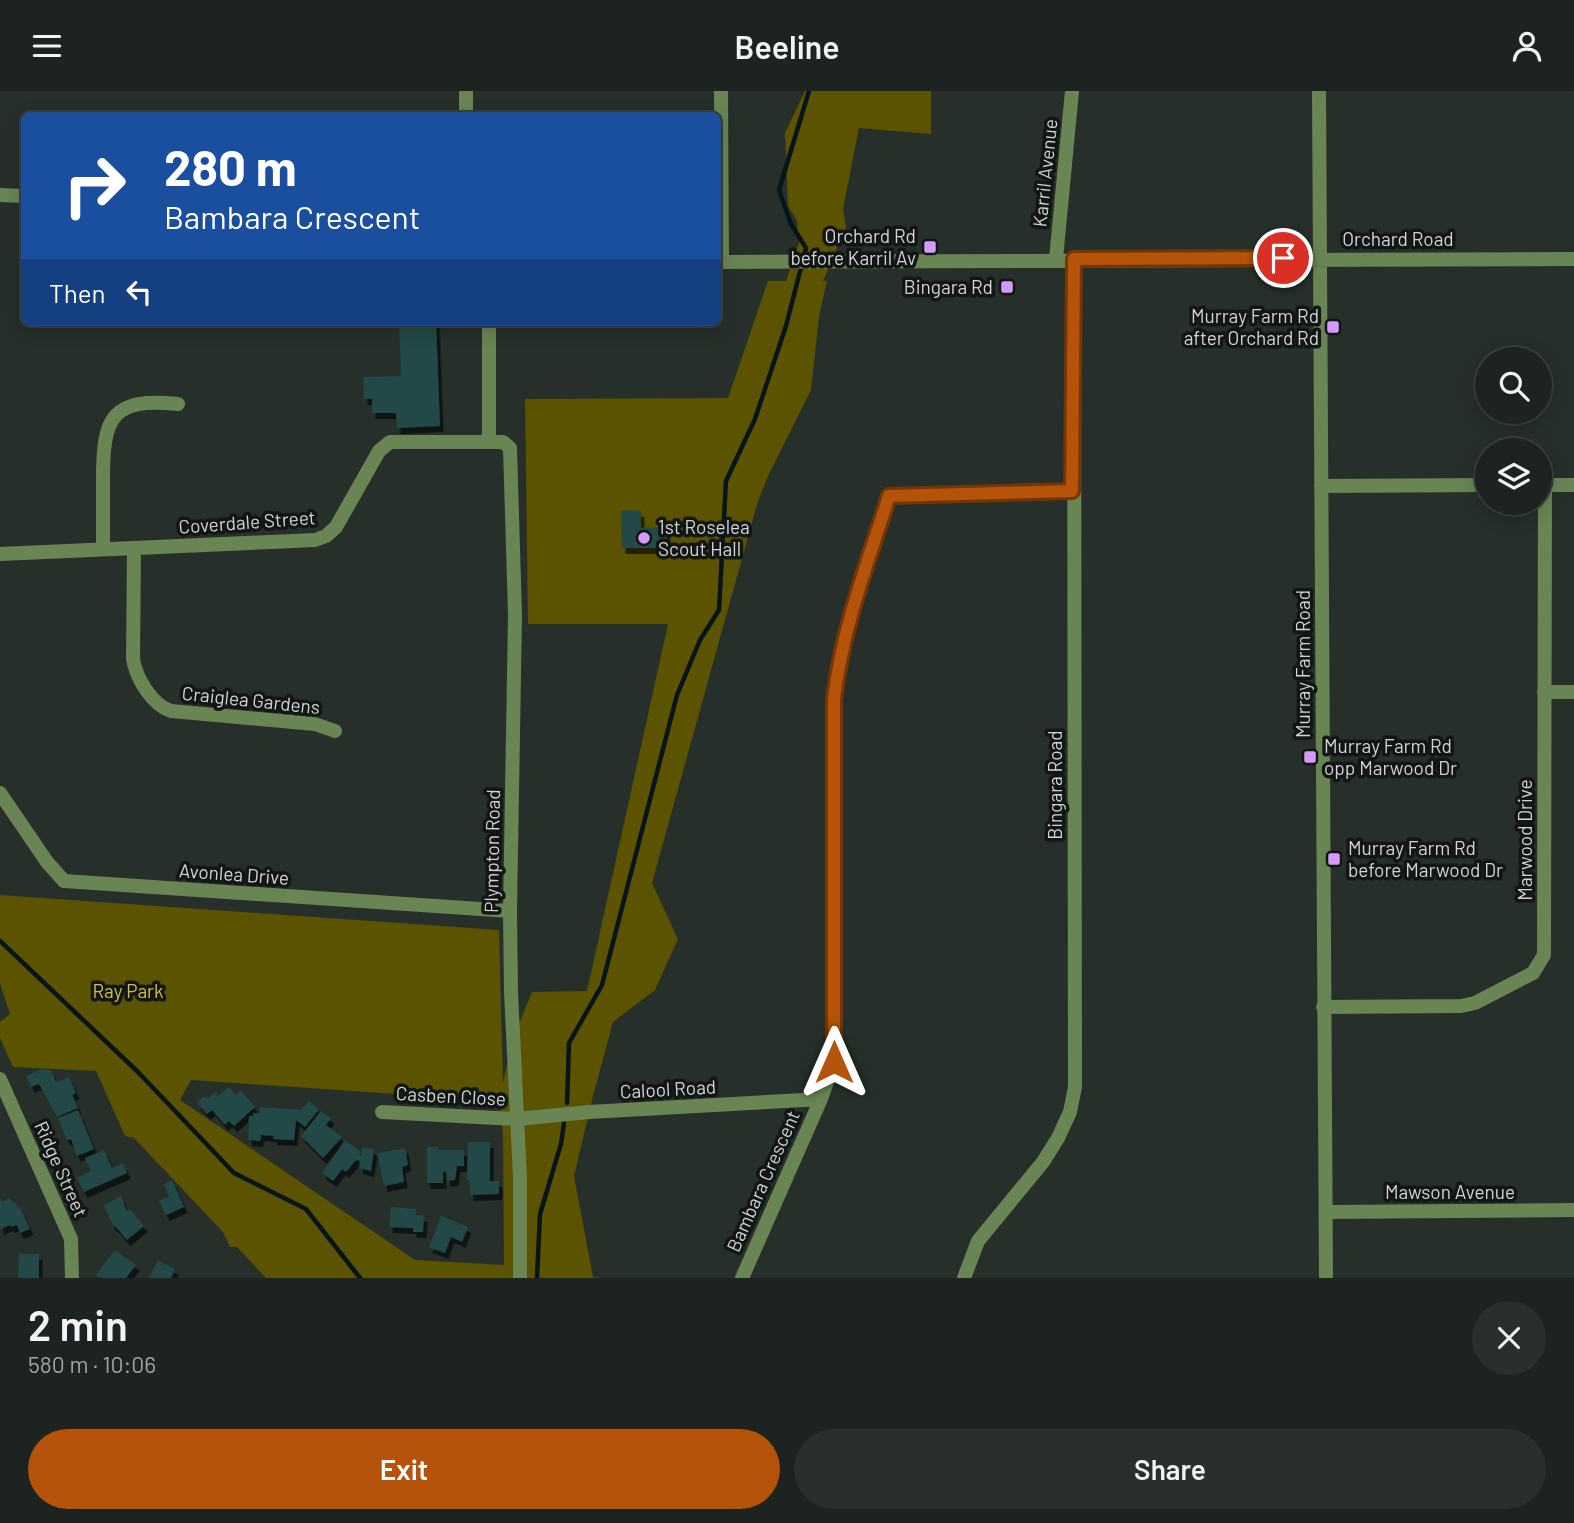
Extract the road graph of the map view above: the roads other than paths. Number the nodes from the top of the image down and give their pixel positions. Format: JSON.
{"nodes":[{"id":1,"x":466,"y":91,"type":"edge"},
{"id":2,"x":721,"y":91,"type":"edge"},
{"id":3,"x":1072,"y":91,"type":"edge"},
{"id":4,"x":1319,"y":91,"type":"edge"},
{"id":5,"x":466,"y":112,"type":"edge"},
{"id":6,"x":721,"y":112,"type":"edge"},
{"id":7,"x":0,"y":195,"type":"edge"},
{"id":8,"x":21,"y":196,"type":"edge"},
{"id":9,"x":1320,"y":258,"type":"junction"},
{"id":10,"x":1056,"y":259,"type":"junction"},
{"id":11,"x":1074,"y":259,"type":"junction"},
{"id":12,"x":1574,"y":259,"type":"edge"},
{"id":13,"x":721,"y":262,"type":"edge"},
{"id":14,"x":489,"y":326,"type":"edge"},
{"id":15,"x":178,"y":404,"type":"dead end"},
{"id":16,"x":489,"y":442,"type":"junction"},
{"id":17,"x":1475,"y":485,"type":"edge"},
{"id":18,"x":1552,"y":485,"type":"edge"},
{"id":19,"x":1574,"y":485,"type":"edge"},
{"id":20,"x":1321,"y":486,"type":"junction"},
{"id":21,"x":1072,"y":491,"type":"junction"},
{"id":22,"x":1542,"y":515,"type":"edge"},
{"id":23,"x":103,"y":549,"type":"junction"},
{"id":24,"x":134,"y":549,"type":"junction"},
{"id":25,"x":0,"y":554,"type":"edge"},
{"id":26,"x":1544,"y":692,"type":"junction"},
{"id":27,"x":1574,"y":692,"type":"edge"},
{"id":28,"x":335,"y":731,"type":"dead end"},
{"id":29,"x":0,"y":793,"type":"edge"},
{"id":30,"x":510,"y":911,"type":"junction"},
{"id":31,"x":1323,"y":1007,"type":"junction"},
{"id":32,"x":0,"y":1079,"type":"edge"},
{"id":33,"x":821,"y":1099,"type":"junction"},
{"id":34,"x":382,"y":1112,"type":"dead end"},
{"id":35,"x":517,"y":1119,"type":"junction"},
{"id":36,"x":1574,"y":1210,"type":"edge"},
{"id":37,"x":1326,"y":1212,"type":"junction"},
{"id":38,"x":72,"y":1278,"type":"edge"},
{"id":39,"x":520,"y":1278,"type":"edge"},
{"id":40,"x":742,"y":1278,"type":"edge"},
{"id":41,"x":964,"y":1278,"type":"edge"},
{"id":42,"x":1326,"y":1278,"type":"edge"}],
"edges":[{"from":1,"to":5,"type":"street"},
{"from":2,"to":6,"type":"street"},
{"from":3,"to":10,"type":"street","name":"Karril Avenue"},
{"from":4,"to":9,"type":"street","name":"Murray Farm Road"},
{"from":7,"to":8,"type":"street"},
{"from":9,"to":11,"type":"street","name":"Orchard Road"},
{"from":9,"to":12,"type":"street","name":"Orchard Road"},
{"from":9,"to":20,"type":"street","name":"Murray Farm Road"},
{"from":10,"to":11,"type":"street","name":"Orchard Road"},
{"from":10,"to":13,"type":"street","name":"Orchard Road"},
{"from":11,"to":21,"type":"street","name":"Bingara Road"},
{"from":14,"to":16,"type":"street"},
{"from":15,"to":23,"type":"street"},
{"from":16,"to":24,"type":"street","name":"Coverdale Street"},
{"from":16,"to":30,"type":"street","name":"Plympton Road"},
{"from":17,"to":20,"type":"street"},
{"from":18,"to":19,"type":"street"},
{"from":20,"to":31,"type":"street","name":"Murray Farm Road"},
{"from":21,"to":33,"type":"street","name":"Bambara Crescent"},
{"from":21,"to":41,"type":"street","name":"Bingara Road"},
{"from":22,"to":26,"type":"street","name":"Marwood Drive"},
{"from":23,"to":24,"type":"street","name":"Coverdale Street"},
{"from":23,"to":25,"type":"street","name":"Coverdale Street"},
{"from":24,"to":28,"type":"street","name":"Craiglea Gardens"},
{"from":26,"to":27,"type":"street"},
{"from":26,"to":31,"type":"street","name":"Marwood Drive"},
{"from":29,"to":30,"type":"street","name":"Avonlea Drive"},
{"from":30,"to":35,"type":"street","name":"Plympton Road"},
{"from":31,"to":37,"type":"street","name":"Murray Farm Road"},
{"from":32,"to":38,"type":"street","name":"Ridge Street"},
{"from":33,"to":35,"type":"street","name":"Calool Road"},
{"from":33,"to":40,"type":"street","name":"Bambara Crescent"},
{"from":34,"to":35,"type":"street","name":"Casben Close"},
{"from":35,"to":39,"type":"street","name":"Plympton Road"},
{"from":36,"to":37,"type":"street","name":"Mawson Avenue"},
{"from":37,"to":42,"type":"street","name":"Murray Farm Road"}]}
